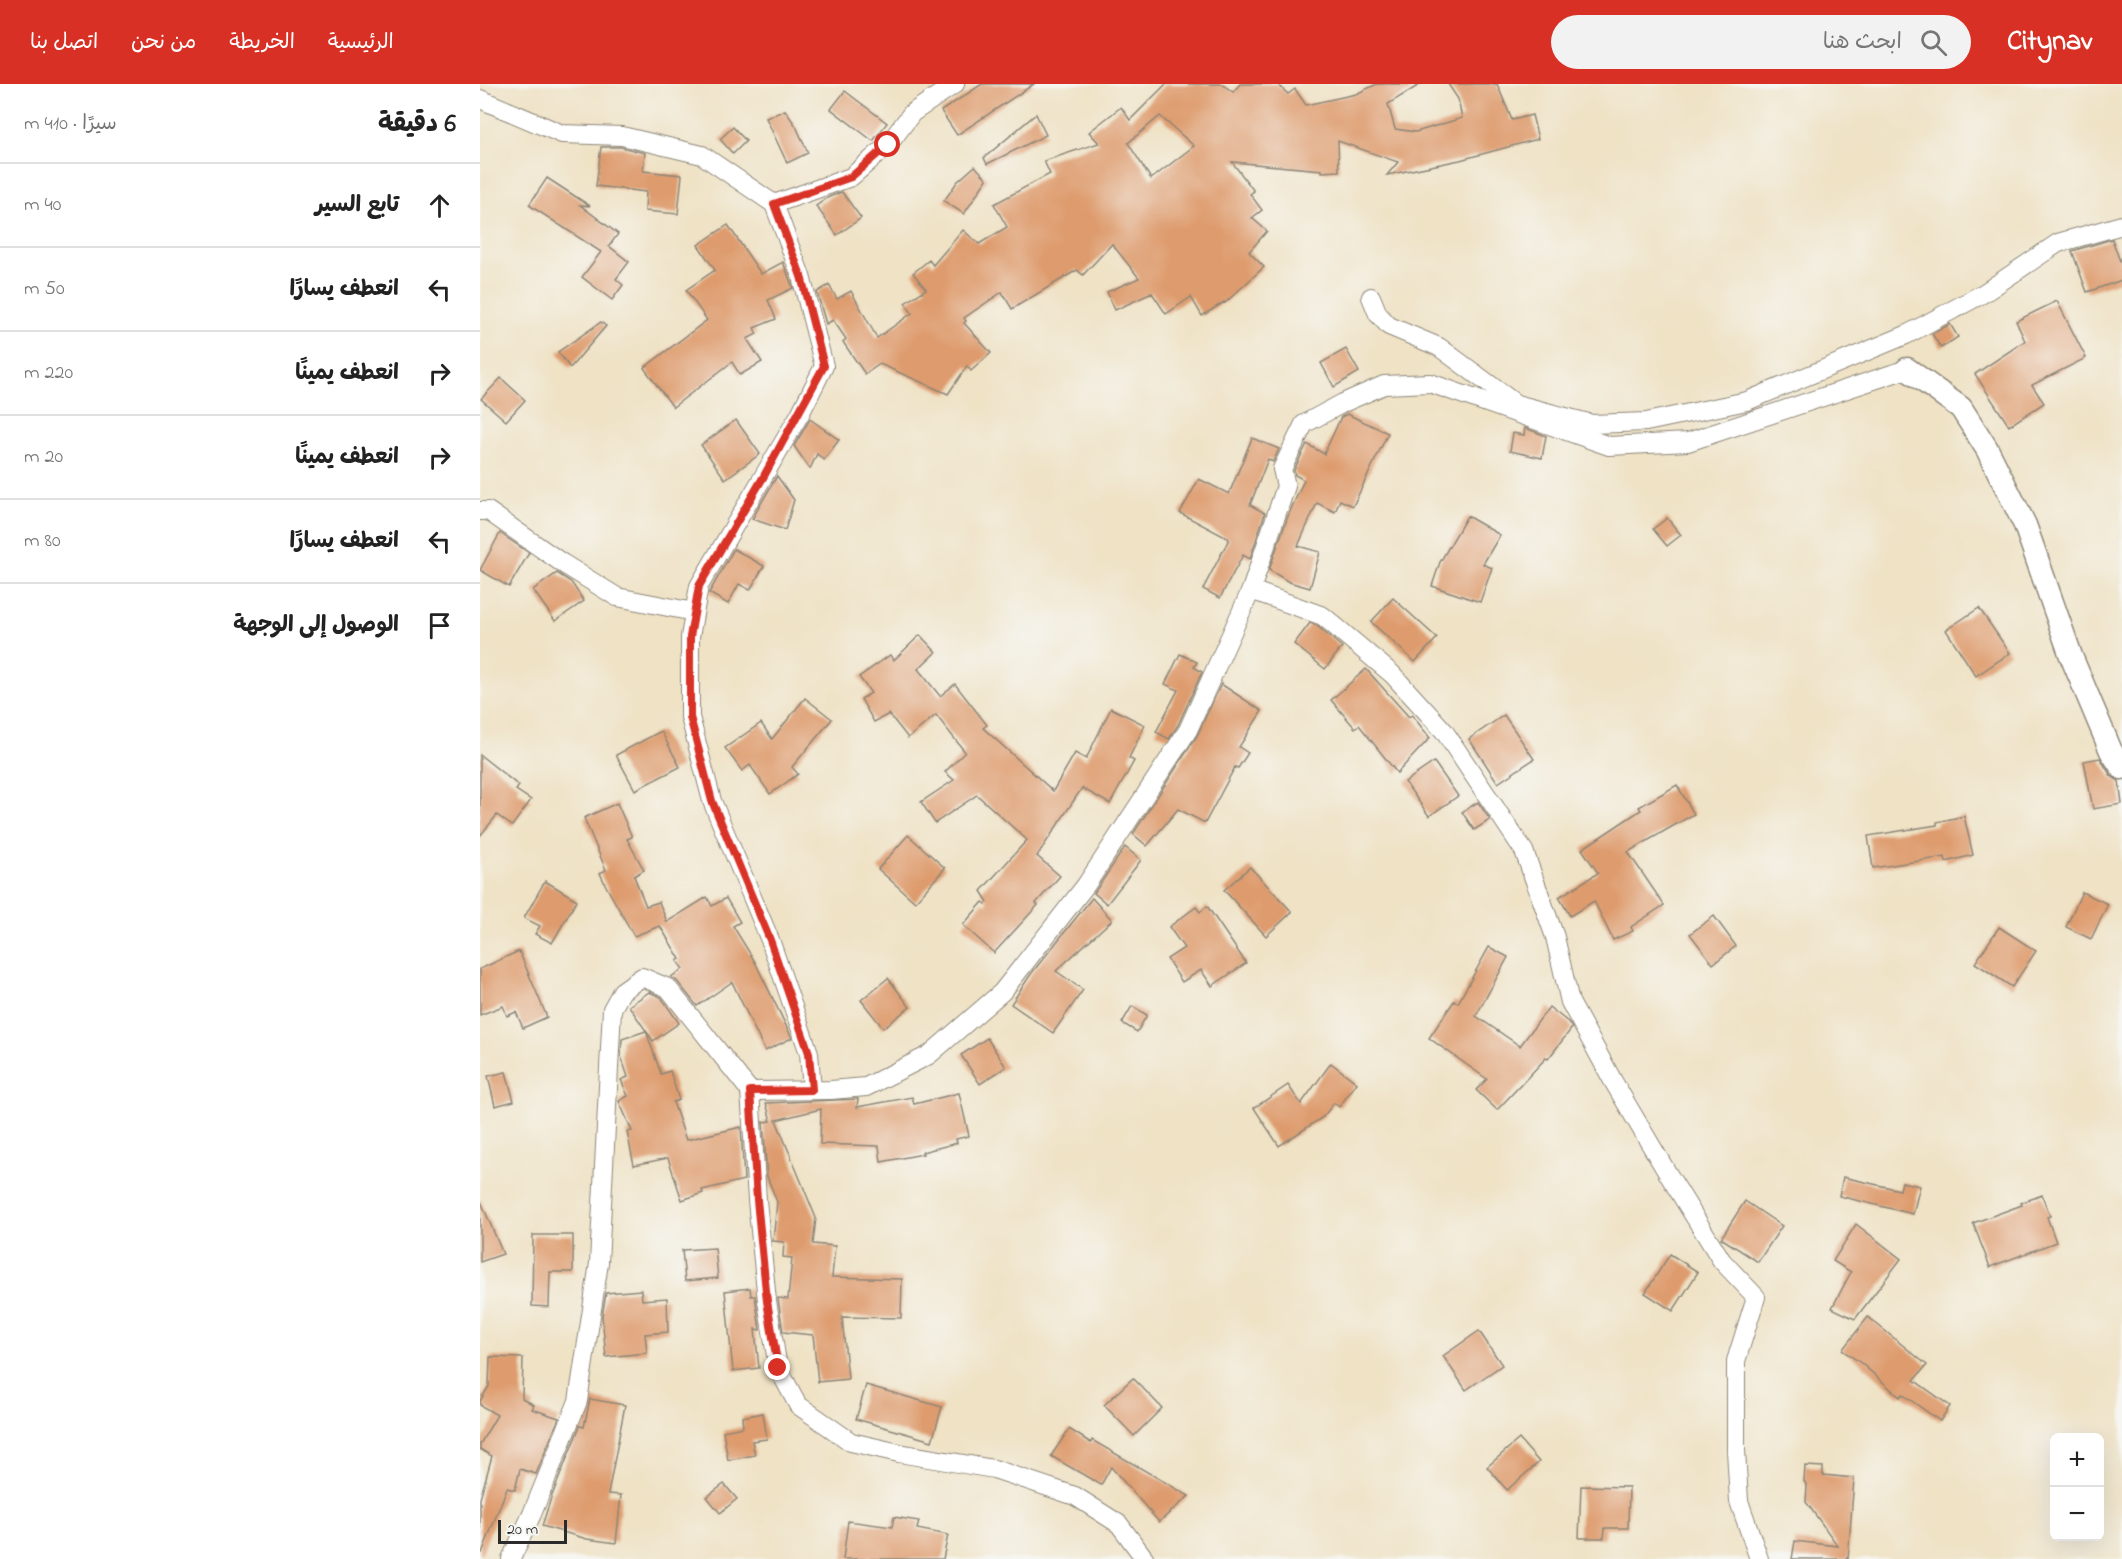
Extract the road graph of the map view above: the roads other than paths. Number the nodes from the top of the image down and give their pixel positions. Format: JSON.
{"nodes":[{"id":1,"x":955,"y":84,"type":"edge"},
{"id":2,"x":480,"y":99,"type":"edge"},
{"id":3,"x":774,"y":204,"type":"junction"},
{"id":4,"x":2122,"y":225,"type":"edge"},
{"id":5,"x":1371,"y":297,"type":"dead end"},
{"id":6,"x":1907,"y":369,"type":"joint"},
{"id":7,"x":480,"y":511,"type":"edge"},
{"id":8,"x":1251,"y":590,"type":"junction"},
{"id":9,"x":694,"y":612,"type":"junction"},
{"id":10,"x":2122,"y":768,"type":"edge"},
{"id":11,"x":812,"y":1090,"type":"junction"},
{"id":12,"x":750,"y":1091,"type":"junction"},
{"id":13,"x":511,"y":1559,"type":"edge"},
{"id":14,"x":1145,"y":1559,"type":"edge"},
{"id":15,"x":1759,"y":1559,"type":"edge"}],
"edges":[{"from":1,"to":3,"type":"street"},
{"from":2,"to":3,"type":"street"},
{"from":3,"to":9,"type":"street"},
{"from":4,"to":5,"type":"street"},
{"from":6,"to":8,"type":"street"},
{"from":6,"to":10,"type":"street"},
{"from":7,"to":9,"type":"street"},
{"from":8,"to":11,"type":"street"},
{"from":8,"to":15,"type":"street"},
{"from":9,"to":11,"type":"street"},
{"from":11,"to":12,"type":"street"},
{"from":12,"to":13,"type":"street"},
{"from":12,"to":14,"type":"street"}]}
